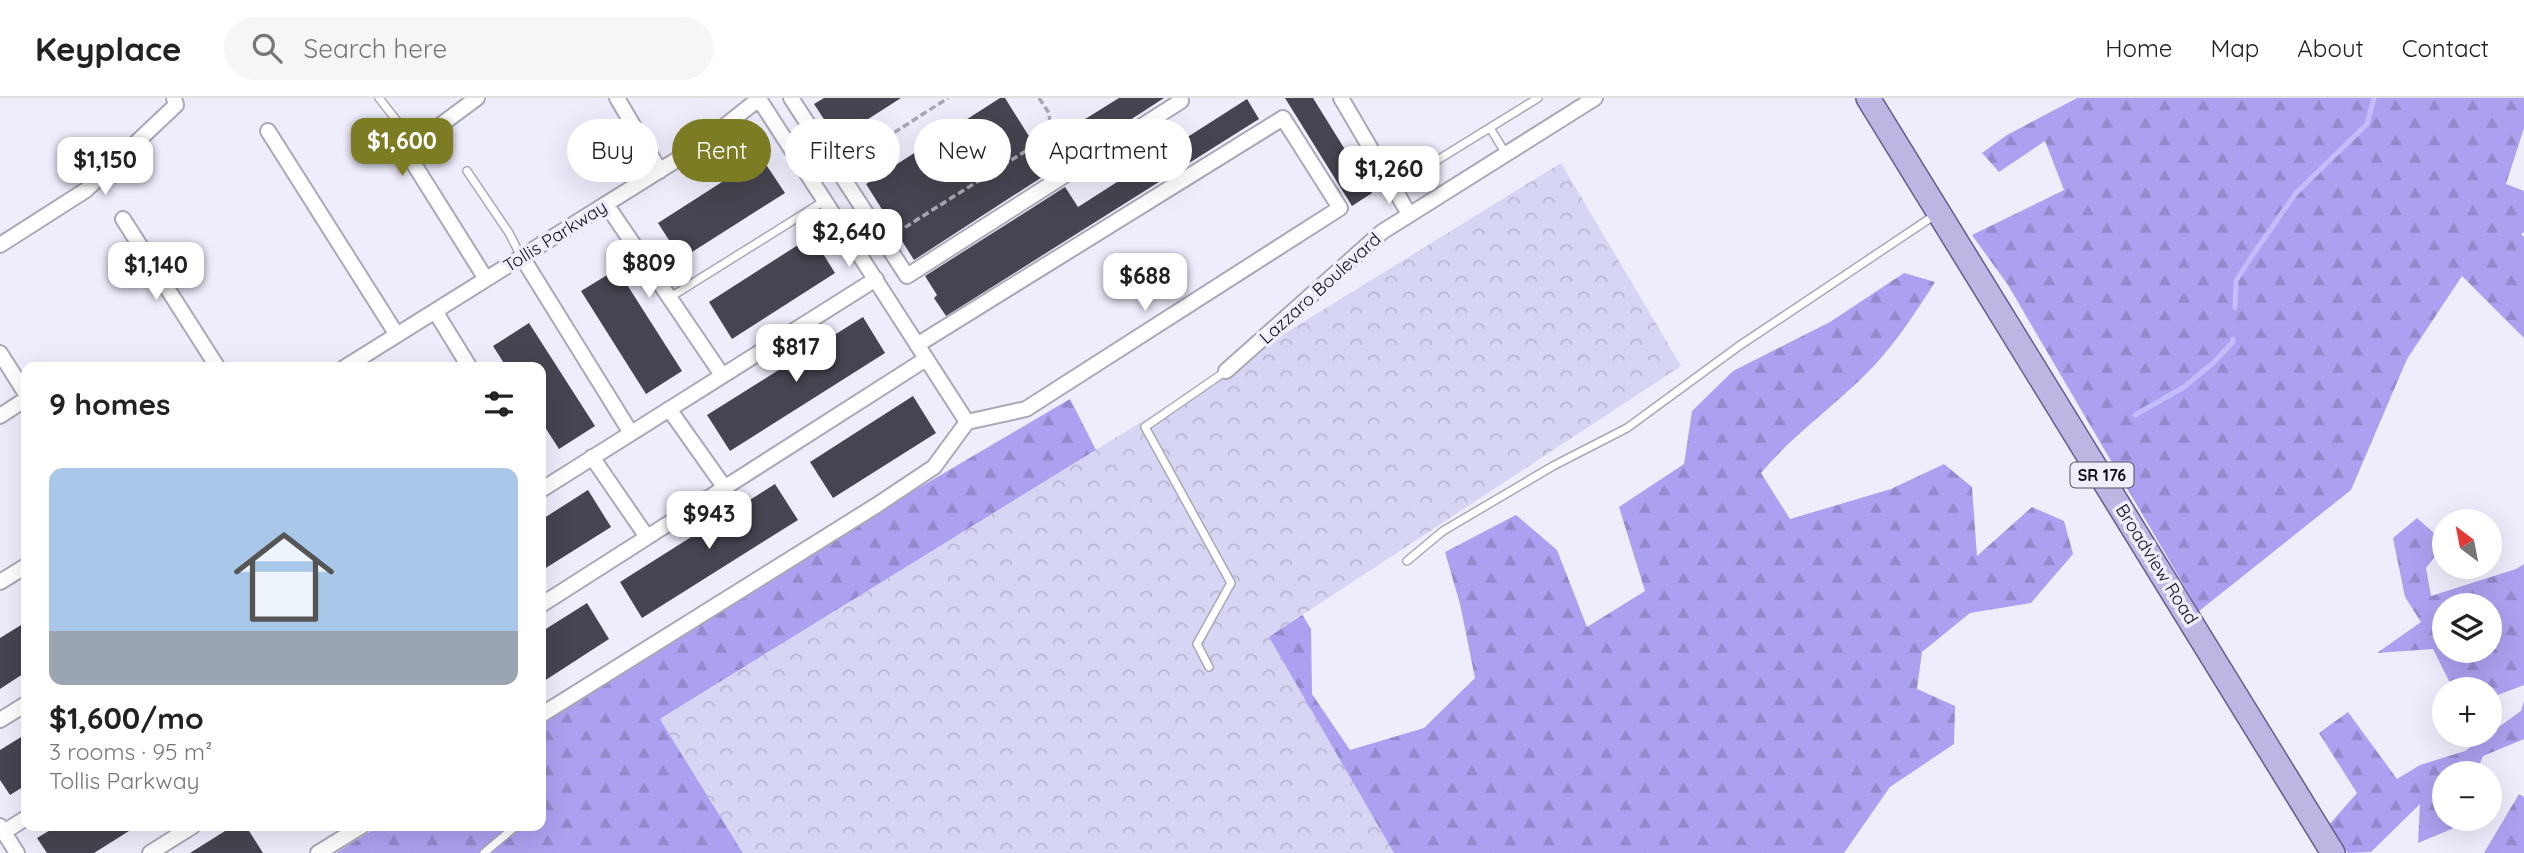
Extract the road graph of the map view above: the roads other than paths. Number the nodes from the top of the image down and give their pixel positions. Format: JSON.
{"nodes":[{"id":1,"x":174,"y":98,"type":"edge"},
{"id":2,"x":379,"y":98,"type":"edge"},
{"id":3,"x":477,"y":98,"type":"edge"},
{"id":4,"x":617,"y":98,"type":"edge"},
{"id":5,"x":759,"y":98,"type":"edge"},
{"id":6,"x":791,"y":98,"type":"edge"},
{"id":7,"x":1341,"y":98,"type":"edge"},
{"id":8,"x":1538,"y":98,"type":"edge"},
{"id":9,"x":1595,"y":98,"type":"edge"},
{"id":10,"x":1868,"y":98,"type":"edge"},
{"id":11,"x":1181,"y":101,"type":"dead end"},
{"id":12,"x":1490,"y":128,"type":"junction"},
{"id":13,"x":268,"y":131,"type":"dead end"},
{"id":14,"x":415,"y":144,"type":"junction"},
{"id":15,"x":1506,"y":154,"type":"junction"},
{"id":16,"x":467,"y":171,"type":"dead end"},
{"id":17,"x":660,"y":171,"type":"junction"},
{"id":18,"x":1394,"y":187,"type":"junction"},
{"id":19,"x":825,"y":200,"type":"junction"},
{"id":20,"x":606,"y":204,"type":"junction"},
{"id":21,"x":1939,"y":212,"type":"junction"},
{"id":22,"x":1409,"y":214,"type":"junction"},
{"id":23,"x":123,"y":219,"type":"dead end"},
{"id":24,"x":0,"y":245,"type":"edge"},
{"id":25,"x":522,"y":257,"type":"junction"},
{"id":26,"x":486,"y":279,"type":"junction"},
{"id":27,"x":876,"y":279,"type":"junction"},
{"id":28,"x":669,"y":298,"type":"junction"},
{"id":29,"x":435,"y":311,"type":"junction"},
{"id":30,"x":397,"y":335,"type":"junction"},
{"id":31,"x":917,"y":345,"type":"junction"},
{"id":32,"x":0,"y":353,"type":"edge"},
{"id":33,"x":926,"y":359,"type":"junction"},
{"id":34,"x":214,"y":362,"type":"edge"},
{"id":35,"x":354,"y":362,"type":"edge"},
{"id":36,"x":466,"y":362,"type":"edge"},
{"id":37,"x":1226,"y":371,"type":"joint"},
{"id":38,"x":722,"y":375,"type":"junction"},
{"id":39,"x":21,"y":389,"type":"edge"},
{"id":40,"x":21,"y":401,"type":"edge"},
{"id":41,"x":669,"y":408,"type":"junction"},
{"id":42,"x":0,"y":416,"type":"edge"},
{"id":43,"x":967,"y":422,"type":"junction"},
{"id":44,"x":631,"y":433,"type":"junction"},
{"id":45,"x":592,"y":457,"type":"junction"},
{"id":46,"x":546,"y":484,"type":"edge"},
{"id":47,"x":724,"y":488,"type":"junction"},
{"id":48,"x":647,"y":537,"type":"junction"},
{"id":49,"x":1407,"y":561,"type":"dead end"},
{"id":50,"x":21,"y":569,"type":"edge"},
{"id":51,"x":0,"y":582,"type":"edge"},
{"id":52,"x":546,"y":602,"type":"edge"},
{"id":53,"x":1209,"y":667,"type":"dead end"},
{"id":54,"x":21,"y":707,"type":"edge"},
{"id":55,"x":546,"y":712,"type":"edge"},
{"id":56,"x":0,"y":720,"type":"edge"},
{"id":57,"x":21,"y":820,"type":"edge"},
{"id":58,"x":2,"y":829,"type":"edge"},
{"id":59,"x":185,"y":831,"type":"edge"},
{"id":60,"x":354,"y":831,"type":"edge"},
{"id":61,"x":510,"y":831,"type":"edge"},
{"id":62,"x":17,"y":853,"type":"edge"},
{"id":63,"x":150,"y":853,"type":"edge"},
{"id":64,"x":318,"y":853,"type":"edge"},
{"id":65,"x":484,"y":853,"type":"edge"},
{"id":66,"x":2333,"y":853,"type":"edge"}],
"edges":[{"from":1,"to":24,"type":"street"},
{"from":2,"to":14,"type":"lane"},
{"from":3,"to":14,"type":"street"},
{"from":4,"to":17,"type":"street"},
{"from":5,"to":17,"type":"street","name":"Tollis Parkway"},
{"from":5,"to":19,"type":"street"},
{"from":6,"to":11,"type":"street"},
{"from":7,"to":18,"type":"street"},
{"from":8,"to":12,"type":"lane"},
{"from":9,"to":15,"type":"street","name":"Lazzaro Boulevard"},
{"from":10,"to":21,"type":"main road","name":"Broadview Road","number":"SR 176"},
{"from":12,"to":15,"type":"lane"},
{"from":12,"to":18,"type":"lane"},
{"from":13,"to":30,"type":"street"},
{"from":14,"to":26,"type":"street"},
{"from":15,"to":22,"type":"street","name":"Lazzaro Boulevard"},
{"from":16,"to":25,"type":"lane"},
{"from":17,"to":20,"type":"street","name":"Tollis Parkway"},
{"from":18,"to":22,"type":"street"},
{"from":19,"to":27,"type":"street"},
{"from":19,"to":28,"type":"lane"},
{"from":20,"to":25,"type":"street","name":"Tollis Parkway"},
{"from":20,"to":28,"type":"street"},
{"from":21,"to":49,"type":"lane"},
{"from":21,"to":66,"type":"main road","name":"Broadview Road","number":"SR 176"},
{"from":22,"to":37,"type":"street","name":"Lazzaro Boulevard"},
{"from":23,"to":34,"type":"street"},
{"from":25,"to":26,"type":"street","name":"Tollis Parkway"},
{"from":25,"to":44,"type":"street"},
{"from":26,"to":29,"type":"street","name":"Tollis Parkway"},
{"from":27,"to":31,"type":"street"},
{"from":27,"to":38,"type":"street"},
{"from":28,"to":38,"type":"street"},
{"from":29,"to":30,"type":"street","name":"Tollis Parkway"},
{"from":29,"to":36,"type":"street"},
{"from":30,"to":35,"type":"street","name":"Tollis Parkway"},
{"from":31,"to":33,"type":"street"},
{"from":31,"to":43,"type":"street"},
{"from":32,"to":39,"type":"street"},
{"from":33,"to":43,"type":"street"},
{"from":33,"to":47,"type":"street"},
{"from":37,"to":53,"type":"lane"},
{"from":38,"to":41,"type":"street"},
{"from":40,"to":42,"type":"street"},
{"from":41,"to":44,"type":"street"},
{"from":41,"to":47,"type":"street"},
{"from":43,"to":55,"type":"street"},
{"from":44,"to":45,"type":"street"},
{"from":45,"to":46,"type":"street"},
{"from":45,"to":48,"type":"street"},
{"from":47,"to":48,"type":"street"},
{"from":48,"to":52,"type":"street"},
{"from":50,"to":51,"type":"street"},
{"from":54,"to":56,"type":"street"},
{"from":57,"to":58,"type":"street"},
{"from":58,"to":62,"type":"street"},
{"from":59,"to":63,"type":"street"},
{"from":60,"to":64,"type":"street"},
{"from":61,"to":65,"type":"lane"}]}
